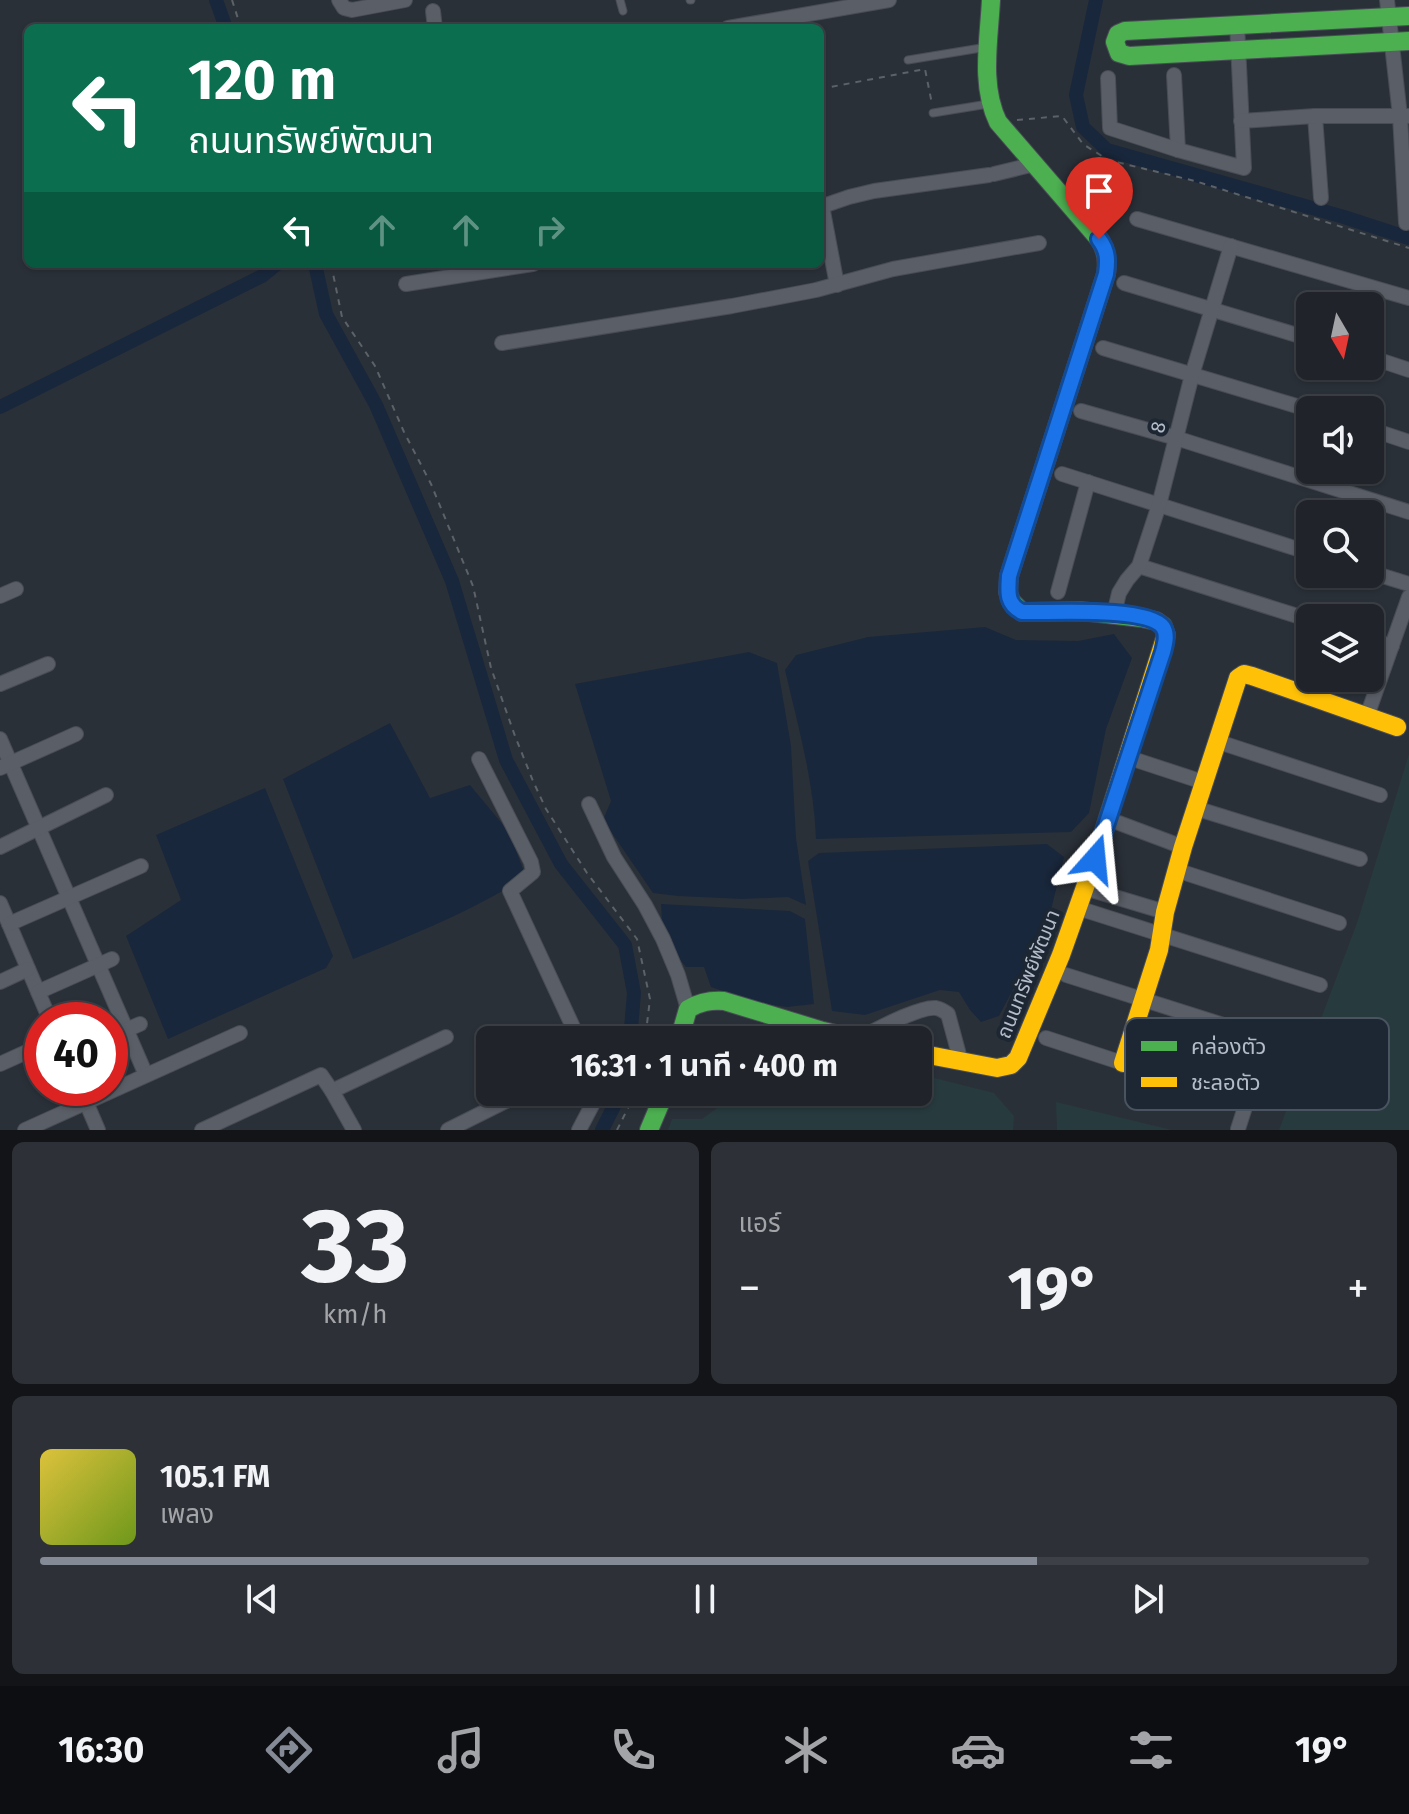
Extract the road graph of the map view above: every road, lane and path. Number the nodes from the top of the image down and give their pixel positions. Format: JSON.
{"nodes":[{"id":1,"x":232,"y":0,"type":"edge"},
{"id":2,"x":339,"y":0,"type":"edge"},
{"id":3,"x":405,"y":0,"type":"edge"},
{"id":4,"x":620,"y":0,"type":"edge"},
{"id":5,"x":889,"y":0,"type":"edge"},
{"id":6,"x":991,"y":0,"type":"edge"},
{"id":7,"x":1388,"y":8,"type":"edge"},
{"id":8,"x":433,"y":11,"type":"dead end"},
{"id":9,"x":623,"y":11,"type":"dead end"},
{"id":10,"x":1409,"y":16,"type":"edge"},
{"id":11,"x":240,"y":24,"type":"edge"},
{"id":12,"x":435,"y":24,"type":"edge"},
{"id":13,"x":751,"y":24,"type":"edge"},
{"id":14,"x":1237,"y":24,"type":"junction"},
{"id":15,"x":1400,"y":42,"type":"edge"},
{"id":16,"x":989,"y":47,"type":"junction"},
{"id":17,"x":1238,"y":49,"type":"junction"},
{"id":18,"x":908,"y":60,"type":"dead end"},
{"id":19,"x":1174,"y":75,"type":"dead end"},
{"id":20,"x":1108,"y":78,"type":"dead end"},
{"id":21,"x":824,"y":88,"type":"edge"},
{"id":22,"x":990,"y":104,"type":"junction"},
{"id":23,"x":933,"y":113,"type":"joint"},
{"id":24,"x":1315,"y":116,"type":"junction"},
{"id":25,"x":1404,"y":116,"type":"edge"},
{"id":26,"x":1241,"y":121,"type":"junction"},
{"id":27,"x":998,"y":122,"type":"junction"},
{"id":28,"x":1178,"y":150,"type":"junction"},
{"id":29,"x":1035,"y":164,"type":"junction"},
{"id":30,"x":1406,"y":187,"type":"edge"},
{"id":31,"x":1321,"y":198,"type":"dead end"},
{"id":32,"x":824,"y":205,"type":"edge"},
{"id":33,"x":1137,"y":219,"type":"dead end"},
{"id":34,"x":824,"y":221,"type":"edge"},
{"id":35,"x":1406,"y":223,"type":"dead end"},
{"id":36,"x":1039,"y":243,"type":"dead end"},
{"id":37,"x":1231,"y":246,"type":"junction"},
{"id":38,"x":1409,"y":248,"type":"edge"},
{"id":39,"x":332,"y":268,"type":"edge"},
{"id":40,"x":508,"y":268,"type":"edge"},
{"id":41,"x":1124,"y":283,"type":"dead end"},
{"id":42,"x":406,"y":284,"type":"dead end"},
{"id":43,"x":837,"y":285,"type":"junction"},
{"id":44,"x":1409,"y":298,"type":"edge"},
{"id":45,"x":1211,"y":309,"type":"junction"},
{"id":46,"x":1296,"y":335,"type":"edge"},
{"id":47,"x":502,"y":343,"type":"dead end"},
{"id":48,"x":1103,"y":348,"type":"dead end"},
{"id":49,"x":1384,"y":362,"type":"edge"},
{"id":50,"x":1409,"y":370,"type":"edge"},
{"id":51,"x":1192,"y":375,"type":"junction"},
{"id":52,"x":1296,"y":406,"type":"edge"},
{"id":53,"x":1081,"y":411,"type":"dead end"},
{"id":54,"x":1384,"y":434,"type":"edge"},
{"id":55,"x":1176,"y":438,"type":"junction"},
{"id":56,"x":1409,"y":442,"type":"edge"},
{"id":57,"x":1062,"y":474,"type":"dead end"},
{"id":58,"x":1088,"y":482,"type":"junction"},
{"id":59,"x":1159,"y":505,"type":"junction"},
{"id":60,"x":1409,"y":512,"type":"edge"},
{"id":61,"x":1296,"y":549,"type":"edge"},
{"id":62,"x":1139,"y":566,"type":"junction"},
{"id":63,"x":1384,"y":576,"type":"edge"},
{"id":64,"x":1409,"y":584,"type":"edge"},
{"id":65,"x":16,"y":589,"type":"dead end"},
{"id":66,"x":1058,"y":592,"type":"dead end"},
{"id":67,"x":0,"y":596,"type":"edge"},
{"id":68,"x":1409,"y":597,"type":"edge"},
{"id":69,"x":1114,"y":614,"type":"junction"},
{"id":70,"x":1296,"y":616,"type":"edge"},
{"id":71,"x":1384,"y":644,"type":"edge"},
{"id":72,"x":1392,"y":646,"type":"junction"},
{"id":73,"x":48,"y":664,"type":"dead end"},
{"id":74,"x":0,"y":684,"type":"edge"},
{"id":75,"x":1367,"y":716,"type":"junction"},
{"id":76,"x":1397,"y":727,"type":"dead end"},
{"id":77,"x":76,"y":734,"type":"dead end"},
{"id":78,"x":0,"y":739,"type":"edge"},
{"id":79,"x":1216,"y":741,"type":"junction"},
{"id":80,"x":479,"y":759,"type":"dead end"},
{"id":81,"x":1139,"y":761,"type":"dead end"},
{"id":82,"x":5,"y":765,"type":"edge"},
{"id":83,"x":1203,"y":782,"type":"junction"},
{"id":84,"x":106,"y":795,"type":"dead end"},
{"id":85,"x":1380,"y":795,"type":"dead end"},
{"id":86,"x":589,"y":804,"type":"dead end"},
{"id":87,"x":1195,"y":808,"type":"junction"},
{"id":88,"x":1119,"y":823,"type":"dead end"},
{"id":89,"x":38,"y":828,"type":"junction"},
{"id":90,"x":0,"y":847,"type":"edge"},
{"id":91,"x":1183,"y":847,"type":"junction"},
{"id":92,"x":1360,"y":859,"type":"dead end"},
{"id":93,"x":141,"y":866,"type":"dead end"},
{"id":94,"x":1176,"y":870,"type":"junction"},
{"id":95,"x":1085,"y":888,"type":"junction"},
{"id":96,"x":69,"y":898,"type":"junction"},
{"id":97,"x":0,"y":903,"type":"edge"},
{"id":98,"x":1078,"y":908,"type":"junction"},
{"id":99,"x":1165,"y":912,"type":"junction"},
{"id":100,"x":1339,"y":923,"type":"dead end"},
{"id":101,"x":9,"y":924,"type":"junction"},
{"id":102,"x":1162,"y":934,"type":"junction"},
{"id":103,"x":105,"y":962,"type":"junction"},
{"id":104,"x":28,"y":969,"type":"junction"},
{"id":105,"x":1066,"y":975,"type":"dead end"},
{"id":106,"x":0,"y":982,"type":"edge"},
{"id":107,"x":1320,"y":985,"type":"dead end"},
{"id":108,"x":38,"y":992,"type":"junction"},
{"id":109,"x":1143,"y":999,"type":"junction"},
{"id":110,"x":42,"y":1002,"type":"edge"},
{"id":111,"x":688,"y":1009,"type":"junction"},
{"id":112,"x":1137,"y":1018,"type":"edge"},
{"id":113,"x":1202,"y":1018,"type":"edge"},
{"id":114,"x":573,"y":1026,"type":"edge"},
{"id":115,"x":647,"y":1026,"type":"edge"},
{"id":116,"x":683,"y":1026,"type":"edge"},
{"id":117,"x":806,"y":1026,"type":"edge"},
{"id":118,"x":885,"y":1026,"type":"edge"},
{"id":119,"x":133,"y":1027,"type":"junction"},
{"id":120,"x":128,"y":1029,"type":"edge"},
{"id":121,"x":240,"y":1033,"type":"dead end"},
{"id":122,"x":446,"y":1037,"type":"dead end"},
{"id":123,"x":1046,"y":1038,"type":"dead end"},
{"id":124,"x":24,"y":1053,"type":"edge"},
{"id":125,"x":932,"y":1056,"type":"edge"},
{"id":126,"x":1125,"y":1057,"type":"edge"},
{"id":127,"x":961,"y":1062,"type":"junction"},
{"id":128,"x":1123,"y":1063,"type":"joint"},
{"id":129,"x":0,"y":1064,"type":"edge"},
{"id":130,"x":146,"y":1075,"type":"junction"},
{"id":131,"x":128,"y":1081,"type":"edge"},
{"id":132,"x":332,"y":1091,"type":"junction"},
{"id":133,"x":65,"y":1106,"type":"edge"},
{"id":134,"x":88,"y":1106,"type":"edge"},
{"id":135,"x":496,"y":1106,"type":"edge"},
{"id":136,"x":592,"y":1106,"type":"edge"},
{"id":137,"x":629,"y":1106,"type":"edge"},
{"id":138,"x":659,"y":1106,"type":"edge"},
{"id":139,"x":25,"y":1130,"type":"edge"},
{"id":140,"x":98,"y":1130,"type":"edge"},
{"id":141,"x":202,"y":1130,"type":"edge"},
{"id":142,"x":354,"y":1130,"type":"edge"},
{"id":143,"x":448,"y":1130,"type":"edge"},
{"id":144,"x":579,"y":1130,"type":"edge"},
{"id":145,"x":617,"y":1130,"type":"edge"},
{"id":146,"x":649,"y":1130,"type":"edge"}],
"edges":[{"from":1,"to":11,"type":"path"},
{"from":2,"to":3,"type":"street"},
{"from":4,"to":9,"type":"lane"},
{"from":5,"to":13,"type":"street"},
{"from":6,"to":16,"type":"street","name":"ถนนทรัพย์พัฒนา"},
{"from":7,"to":10,"type":"street"},
{"from":7,"to":14,"type":"street"},
{"from":7,"to":15,"type":"street"},
{"from":8,"to":12,"type":"street"},
{"from":14,"to":17,"type":"street"},
{"from":14,"to":17,"type":"street"},
{"from":15,"to":17,"type":"street"},
{"from":15,"to":25,"type":"street"},
{"from":16,"to":18,"type":"lane"},
{"from":16,"to":22,"type":"street","name":"ถนนทรัพย์พัฒนา"},
{"from":17,"to":26,"type":"street"},
{"from":19,"to":28,"type":"street"},
{"from":20,"to":28,"type":"street"},
{"from":21,"to":23,"type":"path"},
{"from":22,"to":23,"type":"lane"},
{"from":22,"to":27,"type":"street","name":"ถนนทรัพย์พัฒนา"},
{"from":24,"to":25,"type":"street"},
{"from":24,"to":26,"type":"street"},
{"from":24,"to":31,"type":"street"},
{"from":25,"to":30,"type":"street"},
{"from":26,"to":28,"type":"street"},
{"from":27,"to":29,"type":"street","name":"ถนนทรัพย์พัฒนา"},
{"from":27,"to":38,"type":"path"},
{"from":29,"to":32,"type":"street"},
{"from":29,"to":69,"type":"street","name":"ถนนทรัพย์พัฒนา"},
{"from":30,"to":35,"type":"street"},
{"from":33,"to":37,"type":"street"},
{"from":34,"to":43,"type":"street"},
{"from":36,"to":43,"type":"street"},
{"from":37,"to":44,"type":"street"},
{"from":37,"to":45,"type":"street","name":"8"},
{"from":39,"to":115,"type":"path"},
{"from":40,"to":42,"type":"street"},
{"from":41,"to":45,"type":"street"},
{"from":43,"to":47,"type":"street"},
{"from":45,"to":46,"type":"street"},
{"from":45,"to":51,"type":"street","name":"8"},
{"from":48,"to":51,"type":"street"},
{"from":49,"to":50,"type":"street"},
{"from":51,"to":52,"type":"street"},
{"from":51,"to":55,"type":"street","name":"8"},
{"from":53,"to":55,"type":"street"},
{"from":54,"to":56,"type":"street"},
{"from":55,"to":59,"type":"street","name":"8"},
{"from":55,"to":60,"type":"street"},
{"from":57,"to":58,"type":"street"},
{"from":58,"to":59,"type":"street"},
{"from":58,"to":66,"type":"street"},
{"from":59,"to":61,"type":"street"},
{"from":59,"to":62,"type":"street","name":"8"},
{"from":62,"to":69,"type":"street","name":"8"},
{"from":62,"to":70,"type":"street"},
{"from":63,"to":64,"type":"street"},
{"from":65,"to":67,"type":"street"},
{"from":68,"to":72,"type":"street"},
{"from":69,"to":95,"type":"street","name":"ถนนทรัพย์พัฒนา"},
{"from":71,"to":72,"type":"street"},
{"from":72,"to":75,"type":"street"},
{"from":73,"to":74,"type":"street"},
{"from":75,"to":76,"type":"street"},
{"from":75,"to":79,"type":"street"},
{"from":77,"to":82,"type":"street"},
{"from":78,"to":82,"type":"street"},
{"from":79,"to":83,"type":"street"},
{"from":79,"to":85,"type":"street"},
{"from":80,"to":114,"type":"street"},
{"from":81,"to":83,"type":"street"},
{"from":82,"to":89,"type":"street"},
{"from":83,"to":87,"type":"street"},
{"from":84,"to":89,"type":"street"},
{"from":86,"to":111,"type":"street"},
{"from":87,"to":91,"type":"street"},
{"from":87,"to":92,"type":"street"},
{"from":88,"to":91,"type":"street"},
{"from":89,"to":90,"type":"street"},
{"from":89,"to":96,"type":"street"},
{"from":91,"to":94,"type":"street"},
{"from":93,"to":96,"type":"street"},
{"from":94,"to":99,"type":"street"},
{"from":94,"to":100,"type":"street"},
{"from":95,"to":98,"type":"street","name":"ถนนทรัพย์พัฒนา"},
{"from":95,"to":99,"type":"street"},
{"from":96,"to":101,"type":"street"},
{"from":96,"to":103,"type":"street"},
{"from":97,"to":101,"type":"street"},
{"from":98,"to":102,"type":"street"},
{"from":98,"to":127,"type":"street","name":"ถนนทรัพย์พัฒนา"},
{"from":99,"to":102,"type":"street"},
{"from":101,"to":104,"type":"street"},
{"from":102,"to":107,"type":"street"},
{"from":102,"to":109,"type":"street"},
{"from":103,"to":108,"type":"street"},
{"from":103,"to":119,"type":"street"},
{"from":104,"to":106,"type":"street"},
{"from":104,"to":108,"type":"street"},
{"from":105,"to":109,"type":"street"},
{"from":108,"to":110,"type":"street"},
{"from":109,"to":112,"type":"street"},
{"from":109,"to":113,"type":"street"},
{"from":111,"to":116,"type":"street"},
{"from":111,"to":117,"type":"street"},
{"from":118,"to":127,"type":"street"},
{"from":119,"to":120,"type":"street"},
{"from":119,"to":130,"type":"street"},
{"from":121,"to":130,"type":"street"},
{"from":122,"to":132,"type":"street"},
{"from":123,"to":128,"type":"street"},
{"from":124,"to":129,"type":"street"},
{"from":125,"to":127,"type":"street","name":"ถนนทรัพย์พัฒนา"},
{"from":126,"to":128,"type":"street"},
{"from":130,"to":131,"type":"street"},
{"from":132,"to":141,"type":"street"},
{"from":132,"to":142,"type":"street"},
{"from":133,"to":139,"type":"street"},
{"from":134,"to":140,"type":"street"},
{"from":135,"to":143,"type":"street"},
{"from":136,"to":144,"type":"street"},
{"from":137,"to":145,"type":"path"},
{"from":138,"to":146,"type":"street"}]}
